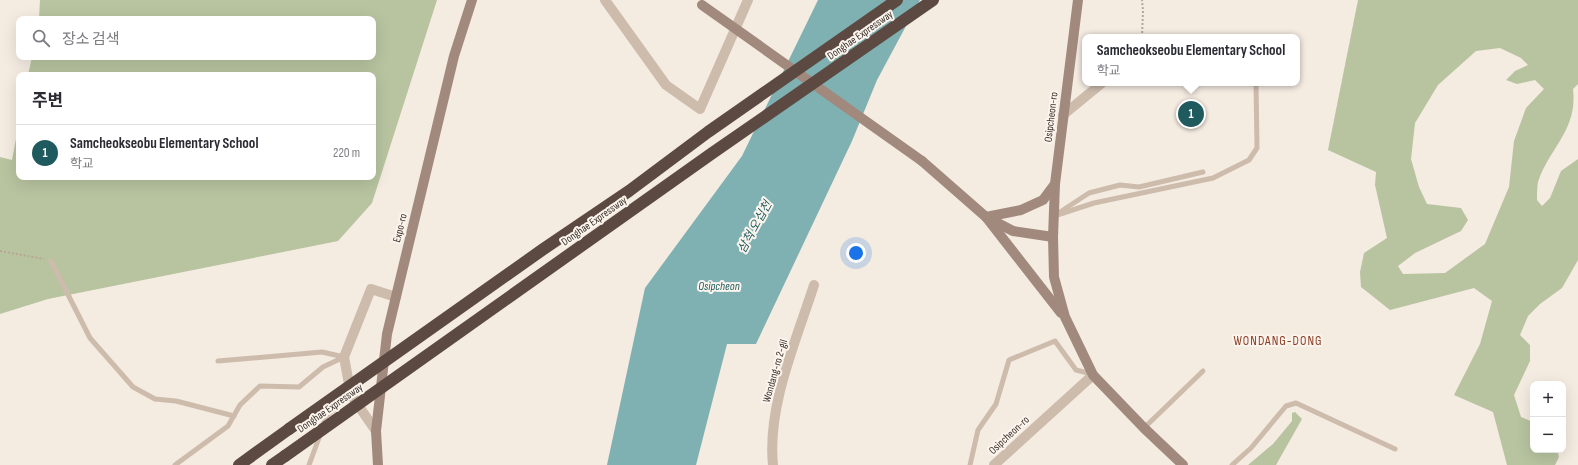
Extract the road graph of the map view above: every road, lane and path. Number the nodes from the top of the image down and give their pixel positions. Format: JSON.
{"nodes":[{"id":1,"x":472,"y":0,"type":"edge"},
{"id":2,"x":605,"y":0,"type":"edge"},
{"id":3,"x":748,"y":0,"type":"edge"},
{"id":4,"x":897,"y":0,"type":"edge"},
{"id":5,"x":933,"y":0,"type":"edge"},
{"id":6,"x":1078,"y":0,"type":"edge"},
{"id":7,"x":1142,"y":0,"type":"edge"},
{"id":8,"x":699,"y":3,"type":"edge"},
{"id":9,"x":1142,"y":34,"type":"edge"},
{"id":10,"x":1098,"y":86,"type":"edge"},
{"id":11,"x":1256,"y":86,"type":"edge"},
{"id":12,"x":1063,"y":115,"type":"junction"},
{"id":13,"x":1203,"y":172,"type":"dead end"},
{"id":14,"x":1055,"y":184,"type":"junction"},
{"id":15,"x":1054,"y":216,"type":"junction"},
{"id":16,"x":986,"y":217,"type":"junction"},
{"id":17,"x":1052,"y":237,"type":"junction"},
{"id":18,"x":0,"y":251,"type":"edge"},
{"id":19,"x":51,"y":261,"type":"joint"},
{"id":20,"x":814,"y":285,"type":"dead end"},
{"id":21,"x":396,"y":297,"type":"junction"},
{"id":22,"x":1065,"y":317,"type":"junction"},
{"id":23,"x":344,"y":357,"type":"junction"},
{"id":24,"x":218,"y":361,"type":"dead end"},
{"id":25,"x":1203,"y":371,"type":"dead end"},
{"id":26,"x":1093,"y":375,"type":"junction"},
{"id":27,"x":351,"y":395,"type":"junction"},
{"id":28,"x":234,"y":416,"type":"junction"},
{"id":29,"x":1144,"y":428,"type":"junction"},
{"id":30,"x":376,"y":431,"type":"junction"},
{"id":31,"x":1395,"y":449,"type":"dead end"},
{"id":32,"x":175,"y":465,"type":"edge"},
{"id":33,"x":239,"y":465,"type":"edge"},
{"id":34,"x":272,"y":465,"type":"edge"},
{"id":35,"x":309,"y":465,"type":"edge"},
{"id":36,"x":378,"y":465,"type":"edge"},
{"id":37,"x":773,"y":465,"type":"edge"},
{"id":38,"x":970,"y":465,"type":"edge"},
{"id":39,"x":994,"y":465,"type":"edge"},
{"id":40,"x":1184,"y":465,"type":"edge"},
{"id":41,"x":1232,"y":465,"type":"edge"}],
"edges":[{"from":1,"to":21,"type":"street","name":"Expo-ro"},
{"from":2,"to":3,"type":"street"},
{"from":4,"to":33,"type":"highway","name":"Donghae Expressway","bridge":true},
{"from":5,"to":34,"type":"highway","name":"Donghae Expressway","bridge":true},
{"from":6,"to":12,"type":"street","name":"Osipcheon-ro"},
{"from":7,"to":9,"type":"path"},
{"from":8,"to":16,"type":"street","bridge":true},
{"from":10,"to":12,"type":"street"},
{"from":11,"to":15,"type":"lane"},
{"from":12,"to":14,"type":"street","name":"Osipcheon-ro"},
{"from":13,"to":15,"type":"lane"},
{"from":14,"to":15,"type":"street","name":"Osipcheon-ro"},
{"from":14,"to":16,"type":"street"},
{"from":15,"to":17,"type":"street","name":"Osipcheon-ro"},
{"from":16,"to":17,"type":"street"},
{"from":16,"to":22,"type":"street"},
{"from":17,"to":22,"type":"street","name":"Osipcheon-ro"},
{"from":18,"to":19,"type":"path"},
{"from":19,"to":28,"type":"lane"},
{"from":20,"to":37,"type":"street","name":"Wondang-ro 2-gil"},
{"from":21,"to":23,"type":"street"},
{"from":21,"to":30,"type":"street","name":"Expo-ro"},
{"from":22,"to":26,"type":"street","name":"Osipcheon-ro"},
{"from":23,"to":24,"type":"lane"},
{"from":23,"to":27,"type":"street"},
{"from":23,"to":28,"type":"lane"},
{"from":25,"to":29,"type":"lane"},
{"from":26,"to":29,"type":"street","name":"Osipcheon-ro"},
{"from":26,"to":38,"type":"lane"},
{"from":26,"to":39,"type":"street","name":"Osipcheon-ro"},
{"from":27,"to":30,"type":"street"},
{"from":27,"to":35,"type":"lane"},
{"from":28,"to":32,"type":"lane"},
{"from":29,"to":40,"type":"street","name":"Osipcheon-ro"},
{"from":30,"to":36,"type":"street","name":"Expo-ro"},
{"from":31,"to":41,"type":"lane"}]}
